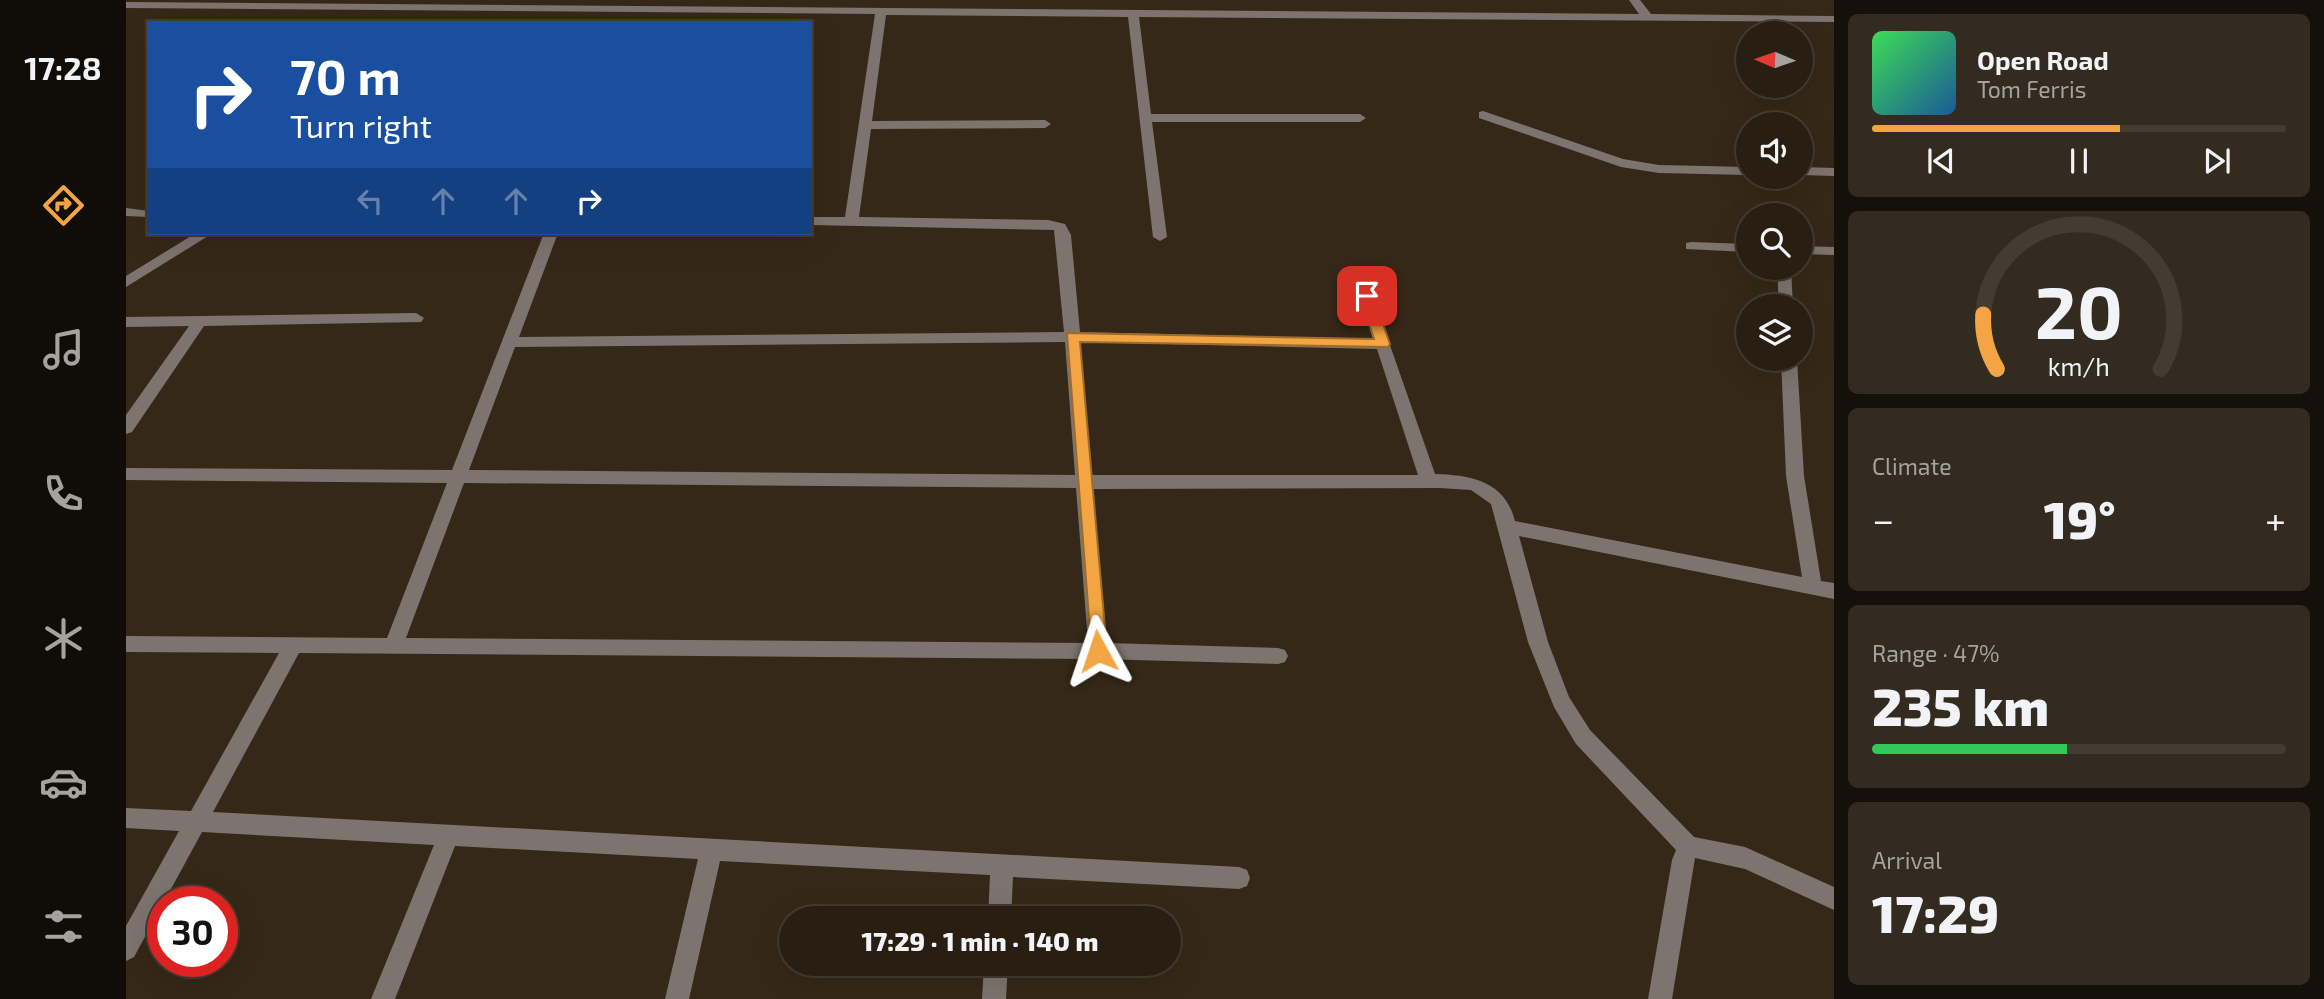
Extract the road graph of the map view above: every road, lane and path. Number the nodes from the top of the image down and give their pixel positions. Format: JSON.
{"nodes":[{"id":1,"x":1186,"y":0,"type":"edge"},
{"id":2,"x":1634,"y":0,"type":"edge"},
{"id":3,"x":308,"y":3,"type":"edge"},
{"id":4,"x":479,"y":4,"type":"edge"},
{"id":5,"x":126,"y":5,"type":"edge"},
{"id":6,"x":648,"y":5,"type":"edge"},
{"id":7,"x":281,"y":6,"type":"junction"},
{"id":8,"x":464,"y":8,"type":"junction"},
{"id":9,"x":665,"y":9,"type":"junction"},
{"id":10,"x":881,"y":11,"type":"junction"},
{"id":11,"x":1133,"y":13,"type":"junction"},
{"id":12,"x":1185,"y":14,"type":"junction"},
{"id":13,"x":1648,"y":18,"type":"junction"},
{"id":14,"x":1834,"y":19,"type":"edge"},
{"id":15,"x":268,"y":21,"type":"edge"},
{"id":16,"x":454,"y":21,"type":"edge"},
{"id":17,"x":661,"y":21,"type":"edge"},
{"id":18,"x":1483,"y":115,"type":"dead end"},
{"id":19,"x":1145,"y":118,"type":"junction"},
{"id":20,"x":1360,"y":118,"type":"dead end"},
{"id":21,"x":1045,"y":124,"type":"dead end"},
{"id":22,"x":865,"y":125,"type":"junction"},
{"id":23,"x":1736,"y":171,"type":"edge"},
{"id":24,"x":1813,"y":172,"type":"edge"},
{"id":25,"x":1834,"y":172,"type":"edge"},
{"id":26,"x":126,"y":212,"type":"edge"},
{"id":27,"x":146,"y":214,"type":"dead end"},
{"id":28,"x":812,"y":221,"type":"edge"},
{"id":29,"x":851,"y":222,"type":"junction"},
{"id":30,"x":203,"y":235,"type":"edge"},
{"id":31,"x":550,"y":235,"type":"edge"},
{"id":32,"x":1160,"y":237,"type":"dead end"},
{"id":33,"x":1691,"y":246,"type":"dead end"},
{"id":34,"x":1736,"y":248,"type":"edge"},
{"id":35,"x":1813,"y":250,"type":"edge"},
{"id":36,"x":1834,"y":251,"type":"edge"},
{"id":37,"x":1358,"y":271,"type":"dead end"},
{"id":38,"x":126,"y":282,"type":"edge"},
{"id":39,"x":416,"y":318,"type":"dead end"},
{"id":40,"x":201,"y":321,"type":"junction"},
{"id":41,"x":126,"y":322,"type":"edge"},
{"id":42,"x":1072,"y":337,"type":"junction"},
{"id":43,"x":510,"y":342,"type":"junction"},
{"id":44,"x":1383,"y":344,"type":"junction"},
{"id":45,"x":1790,"y":371,"type":"edge"},
{"id":46,"x":126,"y":428,"type":"edge"},
{"id":47,"x":126,"y":474,"type":"edge"},
{"id":48,"x":458,"y":477,"type":"junction"},
{"id":49,"x":1429,"y":481,"type":"junction"},
{"id":50,"x":1084,"y":482,"type":"junction"},
{"id":51,"x":1508,"y":527,"type":"junction"},
{"id":52,"x":1813,"y":588,"type":"junction"},
{"id":53,"x":1834,"y":592,"type":"edge"},
{"id":54,"x":126,"y":643,"type":"edge"},
{"id":55,"x":294,"y":645,"type":"junction"},
{"id":56,"x":393,"y":646,"type":"junction"},
{"id":57,"x":1098,"y":651,"type":"junction"},
{"id":58,"x":1278,"y":656,"type":"dead end"},
{"id":59,"x":126,"y":818,"type":"edge"},
{"id":60,"x":196,"y":824,"type":"junction"},
{"id":61,"x":448,"y":837,"type":"junction"},
{"id":62,"x":1689,"y":847,"type":"junction"},
{"id":63,"x":711,"y":851,"type":"junction"},
{"id":64,"x":1002,"y":866,"type":"junction"},
{"id":65,"x":1239,"y":878,"type":"dead end"},
{"id":66,"x":1834,"y":899,"type":"edge"},
{"id":67,"x":1000,"y":906,"type":"edge"},
{"id":68,"x":126,"y":949,"type":"edge"},
{"id":69,"x":995,"y":976,"type":"edge"},
{"id":70,"x":383,"y":999,"type":"edge"},
{"id":71,"x":677,"y":999,"type":"edge"},
{"id":72,"x":994,"y":999,"type":"edge"},
{"id":73,"x":1660,"y":999,"type":"edge"}],
"edges":[{"from":1,"to":12,"type":"street"},
{"from":2,"to":13,"type":"street"},
{"from":3,"to":7,"type":"street"},
{"from":3,"to":8,"type":"street"},
{"from":4,"to":6,"type":"street"},
{"from":4,"to":8,"type":"street"},
{"from":5,"to":7,"type":"street"},
{"from":6,"to":9,"type":"street"},
{"from":7,"to":15,"type":"street"},
{"from":8,"to":16,"type":"street"},
{"from":9,"to":10,"type":"street"},
{"from":9,"to":17,"type":"street"},
{"from":10,"to":11,"type":"street"},
{"from":10,"to":22,"type":"street"},
{"from":11,"to":12,"type":"street"},
{"from":11,"to":19,"type":"street"},
{"from":12,"to":13,"type":"street"},
{"from":13,"to":14,"type":"street"},
{"from":18,"to":23,"type":"street"},
{"from":19,"to":20,"type":"street"},
{"from":19,"to":32,"type":"street"},
{"from":21,"to":22,"type":"street"},
{"from":22,"to":29,"type":"street"},
{"from":24,"to":25,"type":"street"},
{"from":26,"to":27,"type":"street"},
{"from":28,"to":29,"type":"street"},
{"from":29,"to":42,"type":"street"},
{"from":30,"to":38,"type":"street"},
{"from":31,"to":43,"type":"street"},
{"from":33,"to":34,"type":"street"},
{"from":35,"to":36,"type":"street"},
{"from":37,"to":44,"type":"street"},
{"from":39,"to":40,"type":"street"},
{"from":40,"to":41,"type":"street"},
{"from":40,"to":46,"type":"street"},
{"from":42,"to":43,"type":"street"},
{"from":42,"to":44,"type":"street"},
{"from":42,"to":50,"type":"street"},
{"from":43,"to":48,"type":"street"},
{"from":44,"to":49,"type":"street"},
{"from":45,"to":52,"type":"street"},
{"from":47,"to":48,"type":"street"},
{"from":48,"to":50,"type":"street"},
{"from":48,"to":56,"type":"street"},
{"from":49,"to":50,"type":"street"},
{"from":49,"to":51,"type":"street"},
{"from":50,"to":57,"type":"street"},
{"from":51,"to":52,"type":"street"},
{"from":51,"to":62,"type":"street"},
{"from":52,"to":53,"type":"street"},
{"from":54,"to":55,"type":"street"},
{"from":55,"to":56,"type":"street"},
{"from":55,"to":60,"type":"street"},
{"from":56,"to":57,"type":"street"},
{"from":57,"to":58,"type":"street"},
{"from":59,"to":60,"type":"street"},
{"from":60,"to":61,"type":"street"},
{"from":60,"to":68,"type":"street"},
{"from":61,"to":63,"type":"street"},
{"from":61,"to":70,"type":"street"},
{"from":62,"to":66,"type":"street"},
{"from":62,"to":73,"type":"street"},
{"from":63,"to":64,"type":"street"},
{"from":63,"to":71,"type":"street"},
{"from":64,"to":65,"type":"street"},
{"from":64,"to":67,"type":"street"},
{"from":69,"to":72,"type":"street"}]}
